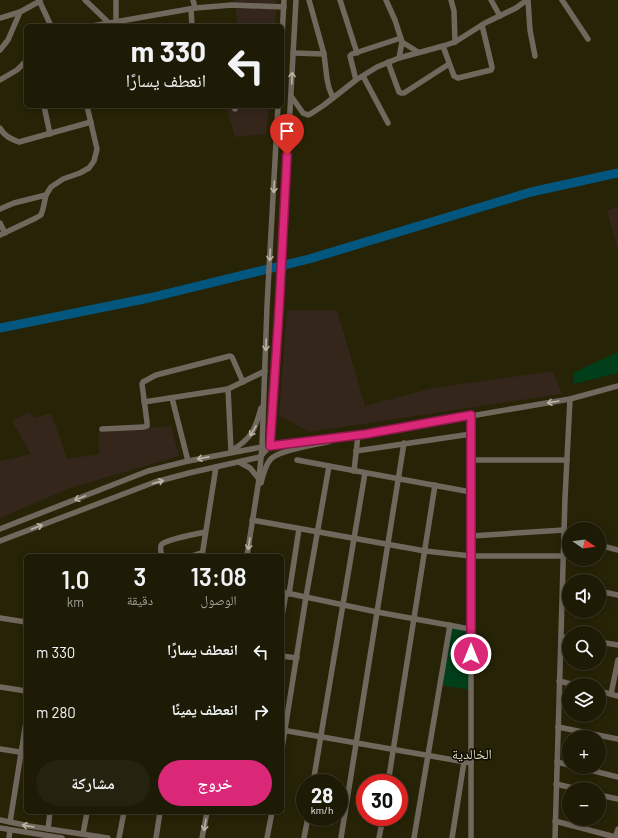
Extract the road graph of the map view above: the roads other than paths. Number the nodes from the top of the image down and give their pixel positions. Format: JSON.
{"nodes":[{"id":1,"x":85,"y":0,"type":"edge"},
{"id":2,"x":116,"y":0,"type":"edge"},
{"id":3,"x":193,"y":0,"type":"edge"},
{"id":4,"x":284,"y":0,"type":"edge"},
{"id":5,"x":296,"y":0,"type":"edge"},
{"id":6,"x":309,"y":0,"type":"edge"},
{"id":7,"x":340,"y":0,"type":"edge"},
{"id":8,"x":386,"y":0,"type":"edge"},
{"id":9,"x":451,"y":0,"type":"edge"},
{"id":10,"x":491,"y":0,"type":"edge"},
{"id":11,"x":527,"y":0,"type":"edge"},
{"id":12,"x":562,"y":0,"type":"edge"},
{"id":13,"x":39,"y":1,"type":"edge"},
{"id":14,"x":234,"y":3,"type":"edge"},
{"id":15,"x":284,"y":7,"type":"junction"},
{"id":16,"x":193,"y":8,"type":"junction"},
{"id":17,"x":20,"y":12,"type":"junction"},
{"id":18,"x":500,"y":16,"type":"junction"},
{"id":19,"x":0,"y":18,"type":"edge"},
{"id":20,"x":116,"y":22,"type":"junction"},
{"id":21,"x":109,"y":23,"type":"junction"},
{"id":22,"x":50,"y":24,"type":"edge"},
{"id":23,"x":103,"y":24,"type":"edge"},
{"id":24,"x":192,"y":24,"type":"edge"},
{"id":25,"x":283,"y":24,"type":"edge"},
{"id":26,"x":482,"y":25,"type":"junction"},
{"id":27,"x":588,"y":39,"type":"dead end"},
{"id":28,"x":401,"y":40,"type":"junction"},
{"id":29,"x":455,"y":42,"type":"junction"},
{"id":30,"x":443,"y":46,"type":"junction"},
{"id":31,"x":0,"y":50,"type":"edge"},
{"id":32,"x":418,"y":52,"type":"junction"},
{"id":33,"x":293,"y":53,"type":"junction"},
{"id":34,"x":357,"y":53,"type":"junction"},
{"id":35,"x":324,"y":54,"type":"junction"},
{"id":36,"x":535,"y":56,"type":"dead end"},
{"id":37,"x":399,"y":58,"type":"junction"},
{"id":38,"x":388,"y":62,"type":"junction"},
{"id":39,"x":24,"y":63,"type":"edge"},
{"id":40,"x":449,"y":64,"type":"junction"},
{"id":41,"x":363,"y":76,"type":"junction"},
{"id":42,"x":0,"y":80,"type":"edge"},
{"id":43,"x":356,"y":80,"type":"junction"},
{"id":44,"x":291,"y":96,"type":"junction"},
{"id":45,"x":332,"y":98,"type":"junction"},
{"id":46,"x":44,"y":108,"type":"edge"},
{"id":47,"x":88,"y":108,"type":"edge"},
{"id":48,"x":278,"y":108,"type":"edge"},
{"id":49,"x":91,"y":122,"type":"junction"},
{"id":50,"x":388,"y":123,"type":"dead end"},
{"id":51,"x":0,"y":128,"type":"edge"},
{"id":52,"x":50,"y":134,"type":"junction"},
{"id":53,"x":46,"y":195,"type":"junction"},
{"id":54,"x":0,"y":209,"type":"edge"},
{"id":55,"x":0,"y":222,"type":"edge"},
{"id":56,"x":2,"y":234,"type":"edge"},
{"id":57,"x":265,"y":371,"type":"junction"},
{"id":58,"x":243,"y":382,"type":"junction"},
{"id":59,"x":618,"y":386,"type":"edge"},
{"id":60,"x":228,"y":389,"type":"junction"},
{"id":61,"x":172,"y":398,"type":"junction"},
{"id":62,"x":264,"y":398,"type":"junction"},
{"id":63,"x":570,"y":399,"type":"junction"},
{"id":64,"x":144,"y":402,"type":"junction"},
{"id":65,"x":471,"y":415,"type":"junction"},
{"id":66,"x":102,"y":429,"type":"dead end"},
{"id":67,"x":366,"y":434,"type":"junction"},
{"id":68,"x":471,"y":434,"type":"junction"},
{"id":69,"x":358,"y":435,"type":"junction"},
{"id":70,"x":404,"y":444,"type":"junction"},
{"id":71,"x":270,"y":446,"type":"junction"},
{"id":72,"x":262,"y":447,"type":"junction"},
{"id":73,"x":356,"y":451,"type":"junction"},
{"id":74,"x":229,"y":452,"type":"junction"},
{"id":75,"x":260,"y":457,"type":"junction"},
{"id":76,"x":296,"y":460,"type":"dead end"},
{"id":77,"x":471,"y":460,"type":"junction"},
{"id":78,"x":567,"y":460,"type":"junction"},
{"id":79,"x":188,"y":461,"type":"junction"},
{"id":80,"x":239,"y":462,"type":"junction"},
{"id":81,"x":329,"y":466,"type":"junction"},
{"id":82,"x":216,"y":467,"type":"junction"},
{"id":83,"x":354,"y":471,"type":"junction"},
{"id":84,"x":365,"y":473,"type":"junction"},
{"id":85,"x":258,"y":479,"type":"junction"},
{"id":86,"x":399,"y":479,"type":"junction"},
{"id":87,"x":435,"y":485,"type":"junction"},
{"id":88,"x":471,"y":492,"type":"junction"},
{"id":89,"x":254,"y":508,"type":"junction"},
{"id":90,"x":252,"y":520,"type":"junction"},
{"id":91,"x":564,"y":522,"type":"edge"},
{"id":92,"x":0,"y":529,"type":"edge"},
{"id":93,"x":299,"y":529,"type":"junction"},
{"id":94,"x":562,"y":530,"type":"edge"},
{"id":95,"x":206,"y":532,"type":"junction"},
{"id":96,"x":317,"y":532,"type":"junction"},
{"id":97,"x":471,"y":536,"type":"junction"},
{"id":98,"x":354,"y":539,"type":"junction"},
{"id":99,"x":0,"y":541,"type":"edge"},
{"id":100,"x":388,"y":544,"type":"junction"},
{"id":101,"x":606,"y":547,"type":"edge"},
{"id":102,"x":618,"y":550,"type":"edge"},
{"id":103,"x":425,"y":551,"type":"junction"},
{"id":104,"x":161,"y":554,"type":"edge"},
{"id":105,"x":202,"y":554,"type":"edge"},
{"id":106,"x":247,"y":554,"type":"edge"},
{"id":107,"x":471,"y":556,"type":"junction"},
{"id":108,"x":562,"y":556,"type":"edge"},
{"id":109,"x":562,"y":584,"type":"edge"},
{"id":110,"x":606,"y":592,"type":"edge"},
{"id":111,"x":286,"y":593,"type":"edge"},
{"id":112,"x":618,"y":594,"type":"edge"},
{"id":113,"x":306,"y":597,"type":"junction"},
{"id":114,"x":284,"y":604,"type":"edge"},
{"id":115,"x":343,"y":605,"type":"junction"},
{"id":116,"x":377,"y":612,"type":"junction"},
{"id":117,"x":0,"y":618,"type":"edge"},
{"id":118,"x":414,"y":618,"type":"junction"},
{"id":119,"x":24,"y":622,"type":"edge"},
{"id":120,"x":450,"y":625,"type":"junction"},
{"id":121,"x":470,"y":629,"type":"junction"},
{"id":122,"x":561,"y":637,"type":"joint"},
{"id":123,"x":606,"y":643,"type":"edge"},
{"id":124,"x":618,"y":645,"type":"edge"},
{"id":125,"x":284,"y":656,"type":"edge"},
{"id":126,"x":297,"y":658,"type":"junction"},
{"id":127,"x":618,"y":660,"type":"edge"},
{"id":128,"x":559,"y":681,"type":"junction"},
{"id":129,"x":562,"y":682,"type":"edge"},
{"id":130,"x":0,"y":687,"type":"edge"},
{"id":131,"x":24,"y":691,"type":"edge"},
{"id":132,"x":606,"y":693,"type":"edge"},
{"id":133,"x":611,"y":694,"type":"junction"},
{"id":134,"x":618,"y":696,"type":"edge"},
{"id":135,"x":284,"y":725,"type":"edge"},
{"id":136,"x":558,"y":727,"type":"junction"},
{"id":137,"x":284,"y":730,"type":"edge"},
{"id":138,"x":321,"y":737,"type":"junction"},
{"id":139,"x":618,"y":739,"type":"edge"},
{"id":140,"x":24,"y":743,"type":"edge"},
{"id":141,"x":356,"y":743,"type":"junction"},
{"id":142,"x":0,"y":749,"type":"edge"},
{"id":143,"x":393,"y":749,"type":"junction"},
{"id":144,"x":23,"y":753,"type":"edge"},
{"id":145,"x":428,"y":755,"type":"junction"},
{"id":146,"x":464,"y":762,"type":"junction"},
{"id":147,"x":557,"y":762,"type":"junction"},
{"id":148,"x":471,"y":763,"type":"junction"},
{"id":149,"x":562,"y":763,"type":"edge"},
{"id":150,"x":315,"y":774,"type":"edge"},
{"id":151,"x":389,"y":774,"type":"edge"},
{"id":152,"x":606,"y":774,"type":"edge"},
{"id":153,"x":618,"y":777,"type":"edge"},
{"id":154,"x":556,"y":784,"type":"junction"},
{"id":155,"x":562,"y":785,"type":"edge"},
{"id":156,"x":606,"y":796,"type":"edge"},
{"id":157,"x":618,"y":799,"type":"edge"},
{"id":158,"x":50,"y":814,"type":"edge"},
{"id":159,"x":87,"y":814,"type":"edge"},
{"id":160,"x":124,"y":814,"type":"edge"},
{"id":161,"x":160,"y":814,"type":"edge"},
{"id":162,"x":207,"y":814,"type":"edge"},
{"id":163,"x":272,"y":814,"type":"edge"},
{"id":164,"x":0,"y":820,"type":"edge"},
{"id":165,"x":555,"y":821,"type":"junction"},
{"id":166,"x":10,"y":822,"type":"junction"},
{"id":167,"x":306,"y":826,"type":"edge"},
{"id":168,"x":381,"y":826,"type":"edge"},
{"id":169,"x":0,"y":828,"type":"edge"},
{"id":170,"x":48,"y":829,"type":"junction"},
{"id":171,"x":618,"y":829,"type":"edge"},
{"id":172,"x":10,"y":830,"type":"junction"},
{"id":173,"x":83,"y":834,"type":"junction"},
{"id":174,"x":46,"y":837,"type":"edge"},
{"id":175,"x":9,"y":838,"type":"edge"},
{"id":176,"x":62,"y":838,"type":"edge"},
{"id":177,"x":108,"y":838,"type":"edge"},
{"id":178,"x":120,"y":838,"type":"edge"},
{"id":179,"x":156,"y":838,"type":"edge"},
{"id":180,"x":202,"y":838,"type":"edge"},
{"id":181,"x":267,"y":838,"type":"edge"},
{"id":182,"x":304,"y":838,"type":"edge"},
{"id":183,"x":341,"y":838,"type":"edge"},
{"id":184,"x":379,"y":838,"type":"edge"},
{"id":185,"x":414,"y":838,"type":"edge"},
{"id":186,"x":452,"y":838,"type":"edge"},
{"id":187,"x":471,"y":838,"type":"edge"},
{"id":188,"x":554,"y":838,"type":"edge"},
{"id":189,"x":615,"y":838,"type":"edge"}],
"edges":[{"from":1,"to":21,"type":"street"},
{"from":2,"to":20,"type":"street"},
{"from":3,"to":16,"type":"street"},
{"from":4,"to":15,"type":"street"},
{"from":5,"to":33,"type":"street"},
{"from":6,"to":35,"type":"street"},
{"from":7,"to":34,"type":"street"},
{"from":8,"to":28,"type":"street"},
{"from":9,"to":29,"type":"street"},
{"from":10,"to":18,"type":"street"},
{"from":11,"to":18,"type":"street"},
{"from":11,"to":36,"type":"street"},
{"from":12,"to":27,"type":"street"},
{"from":13,"to":17,"type":"street"},
{"from":13,"to":22,"type":"street"},
{"from":14,"to":15,"type":"street"},
{"from":14,"to":16,"type":"street"},
{"from":15,"to":25,"type":"street"},
{"from":16,"to":20,"type":"street"},
{"from":16,"to":24,"type":"street"},
{"from":17,"to":19,"type":"street"},
{"from":17,"to":31,"type":"street"},
{"from":18,"to":26,"type":"street"},
{"from":20,"to":21,"type":"street"},
{"from":21,"to":23,"type":"street"},
{"from":26,"to":29,"type":"street"},
{"from":26,"to":40,"type":"street"},
{"from":28,"to":32,"type":"street"},
{"from":28,"to":34,"type":"street"},
{"from":28,"to":37,"type":"street"},
{"from":29,"to":30,"type":"street"},
{"from":30,"to":32,"type":"street"},
{"from":30,"to":40,"type":"street"},
{"from":32,"to":37,"type":"street"},
{"from":33,"to":35,"type":"street"},
{"from":44,"to":33,"type":"street","one_way":true},
{"from":34,"to":43,"type":"street"},
{"from":35,"to":45,"type":"street"},
{"from":37,"to":38,"type":"street"},
{"from":38,"to":40,"type":"street"},
{"from":38,"to":41,"type":"street"},
{"from":39,"to":42,"type":"street"},
{"from":41,"to":43,"type":"street"},
{"from":41,"to":50,"type":"street"},
{"from":43,"to":45,"type":"street"},
{"from":44,"to":45,"type":"street"},
{"from":44,"to":71,"type":"street"},
{"from":46,"to":52,"type":"street"},
{"from":47,"to":49,"type":"street"},
{"from":48,"to":57,"type":"street","one_way":true},
{"from":49,"to":52,"type":"street"},
{"from":49,"to":53,"type":"street"},
{"from":51,"to":52,"type":"street"},
{"from":53,"to":54,"type":"street"},
{"from":53,"to":56,"type":"street"},
{"from":55,"to":56,"type":"street"},
{"from":57,"to":58,"type":"street"},
{"from":57,"to":62,"type":"street"},
{"from":58,"to":60,"type":"street"},
{"from":58,"to":64,"type":"street"},
{"from":59,"to":63,"type":"street"},
{"from":60,"to":61,"type":"street"},
{"from":60,"to":74,"type":"street"},
{"from":61,"to":64,"type":"street"},
{"from":61,"to":79,"type":"street"},
{"from":62,"to":72,"type":"street"},
{"from":62,"to":74,"type":"street","one_way":true},
{"from":63,"to":65,"type":"street","one_way":true},
{"from":63,"to":78,"type":"street"},
{"from":64,"to":66,"type":"street"},
{"from":65,"to":67,"type":"street"},
{"from":65,"to":68,"type":"street"},
{"from":67,"to":69,"type":"street"},
{"from":67,"to":71,"type":"street"},
{"from":68,"to":70,"type":"street"},
{"from":68,"to":77,"type":"street"},
{"from":69,"to":73,"type":"street"},
{"from":69,"to":89,"type":"street"},
{"from":70,"to":73,"type":"street"},
{"from":70,"to":86,"type":"street"},
{"from":71,"to":72,"type":"street"},
{"from":71,"to":75,"type":"street"},
{"from":72,"to":74,"type":"street"},
{"from":72,"to":75,"type":"street"},
{"from":73,"to":83,"type":"street"},
{"from":74,"to":79,"type":"street","one_way":true},
{"from":75,"to":80,"type":"street"},
{"from":75,"to":85,"type":"street"},
{"from":76,"to":81,"type":"street"},
{"from":77,"to":78,"type":"street"},
{"from":77,"to":88,"type":"street"},
{"from":78,"to":91,"type":"street"},
{"from":79,"to":92,"type":"street","one_way":true},
{"from":80,"to":82,"type":"street"},
{"from":80,"to":85,"type":"street"},
{"from":81,"to":83,"type":"street"},
{"from":81,"to":96,"type":"street"},
{"from":82,"to":95,"type":"street"},
{"from":99,"to":82,"type":"street","one_way":true},
{"from":83,"to":84,"type":"street"},
{"from":84,"to":86,"type":"street"},
{"from":84,"to":98,"type":"street"},
{"from":85,"to":89,"type":"street"},
{"from":86,"to":87,"type":"street"},
{"from":86,"to":100,"type":"street"},
{"from":87,"to":88,"type":"street"},
{"from":87,"to":103,"type":"street"},
{"from":88,"to":97,"type":"street"},
{"from":89,"to":90,"type":"street"},
{"from":90,"to":93,"type":"street"},
{"from":90,"to":106,"type":"street","one_way":true},
{"from":93,"to":96,"type":"street"},
{"from":93,"to":111,"type":"street"},
{"from":94,"to":97,"type":"street"},
{"from":95,"to":104,"type":"street"},
{"from":95,"to":105,"type":"street"},
{"from":96,"to":98,"type":"street"},
{"from":96,"to":113,"type":"street"},
{"from":97,"to":107,"type":"street"},
{"from":98,"to":100,"type":"street"},
{"from":98,"to":115,"type":"street"},
{"from":100,"to":103,"type":"street"},
{"from":100,"to":116,"type":"street"},
{"from":101,"to":102,"type":"street"},
{"from":103,"to":107,"type":"street"},
{"from":103,"to":118,"type":"street"},
{"from":107,"to":108,"type":"street"},
{"from":107,"to":121,"type":"street"},
{"from":109,"to":122,"type":"street"},
{"from":110,"to":112,"type":"street"},
{"from":111,"to":113,"type":"street"},
{"from":111,"to":114,"type":"street"},
{"from":113,"to":115,"type":"street"},
{"from":113,"to":126,"type":"street"},
{"from":115,"to":116,"type":"street"},
{"from":115,"to":138,"type":"street"},
{"from":116,"to":118,"type":"street"},
{"from":116,"to":141,"type":"street"},
{"from":117,"to":119,"type":"street"},
{"from":118,"to":120,"type":"street"},
{"from":118,"to":143,"type":"street"},
{"from":120,"to":121,"type":"street"},
{"from":120,"to":145,"type":"street"},
{"from":121,"to":148,"type":"street"},
{"from":122,"to":128,"type":"street"},
{"from":123,"to":124,"type":"street"},
{"from":125,"to":126,"type":"street"},
{"from":126,"to":135,"type":"street"},
{"from":127,"to":133,"type":"street"},
{"from":128,"to":129,"type":"street"},
{"from":128,"to":136,"type":"street"},
{"from":130,"to":131,"type":"street"},
{"from":132,"to":133,"type":"street"},
{"from":133,"to":134,"type":"street"},
{"from":136,"to":139,"type":"street"},
{"from":136,"to":147,"type":"street"},
{"from":137,"to":138,"type":"street"},
{"from":138,"to":141,"type":"street"},
{"from":138,"to":150,"type":"street"},
{"from":140,"to":144,"type":"street"},
{"from":141,"to":143,"type":"street"},
{"from":141,"to":183,"type":"street"},
{"from":142,"to":144,"type":"street"},
{"from":143,"to":145,"type":"street"},
{"from":143,"to":151,"type":"street"},
{"from":144,"to":166,"type":"street"},
{"from":145,"to":146,"type":"street"},
{"from":145,"to":185,"type":"street"},
{"from":146,"to":148,"type":"street"},
{"from":146,"to":186,"type":"street"},
{"from":147,"to":149,"type":"street"},
{"from":147,"to":154,"type":"street"},
{"from":148,"to":187,"type":"street"},
{"from":152,"to":153,"type":"street"},
{"from":154,"to":155,"type":"street"},
{"from":154,"to":165,"type":"street"},
{"from":156,"to":157,"type":"street"},
{"from":158,"to":170,"type":"street"},
{"from":159,"to":173,"type":"street"},
{"from":160,"to":178,"type":"street"},
{"from":161,"to":179,"type":"street"},
{"from":162,"to":180,"type":"street","one_way":true},
{"from":163,"to":181,"type":"street"},
{"from":164,"to":166,"type":"street"},
{"from":165,"to":188,"type":"street"},
{"from":165,"to":189,"type":"street"},
{"from":170,"to":166,"type":"street","one_way":true},
{"from":167,"to":182,"type":"street"},
{"from":168,"to":184,"type":"street"},
{"from":169,"to":172,"type":"street"},
{"from":170,"to":173,"type":"street"},
{"from":171,"to":189,"type":"street"},
{"from":172,"to":174,"type":"street"},
{"from":172,"to":175,"type":"street"},
{"from":173,"to":177,"type":"street"},
{"from":174,"to":176,"type":"street"}]}
